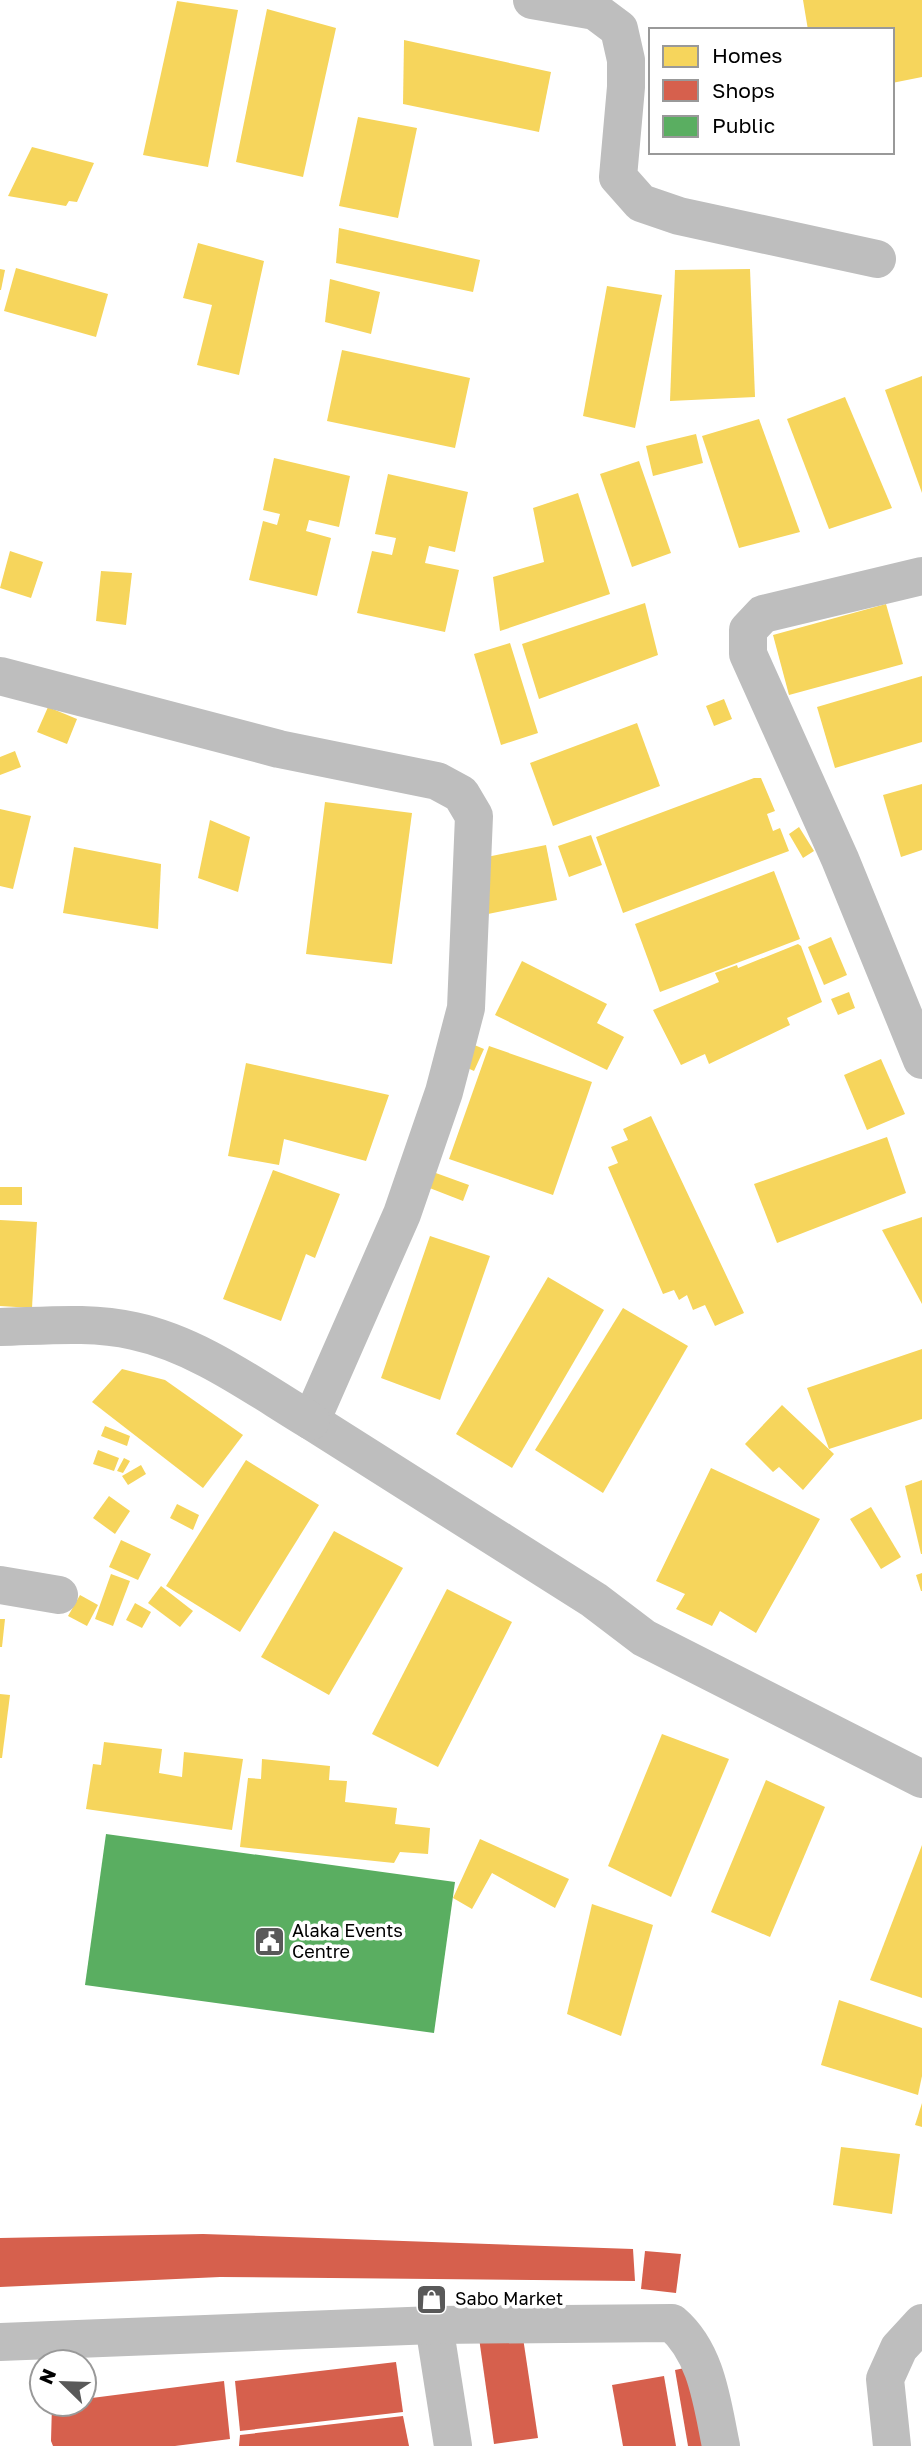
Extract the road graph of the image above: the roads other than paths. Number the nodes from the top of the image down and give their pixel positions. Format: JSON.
{"nodes":[{"id":1,"x":532,"y":0,"type":"edge"},
{"id":2,"x":877,"y":259,"type":"dead end"},
{"id":3,"x":922,"y":576,"type":"edge"},
{"id":4,"x":0,"y":676,"type":"edge"},
{"id":5,"x":922,"y":1060,"type":"edge"},
{"id":6,"x":0,"y":1327,"type":"edge"},
{"id":7,"x":311,"y":1421,"type":"junction"},
{"id":8,"x":0,"y":1585,"type":"edge"},
{"id":9,"x":59,"y":1595,"type":"dead end"},
{"id":10,"x":922,"y":1779,"type":"edge"},
{"id":11,"x":922,"y":2324,"type":"edge"},
{"id":12,"x":434,"y":2325,"type":"junction"},
{"id":13,"x":0,"y":2342,"type":"edge"},
{"id":14,"x":453,"y":2446,"type":"edge"},
{"id":15,"x":721,"y":2446,"type":"edge"},
{"id":16,"x":892,"y":2446,"type":"edge"}],
"edges":[{"from":1,"to":2,"type":"street"},
{"from":3,"to":5,"type":"street"},
{"from":4,"to":7,"type":"street"},
{"from":6,"to":7,"type":"street"},
{"from":7,"to":10,"type":"street"},
{"from":8,"to":9,"type":"street"},
{"from":11,"to":16,"type":"street"},
{"from":12,"to":13,"type":"street"},
{"from":12,"to":14,"type":"street"},
{"from":12,"to":15,"type":"street"}]}
